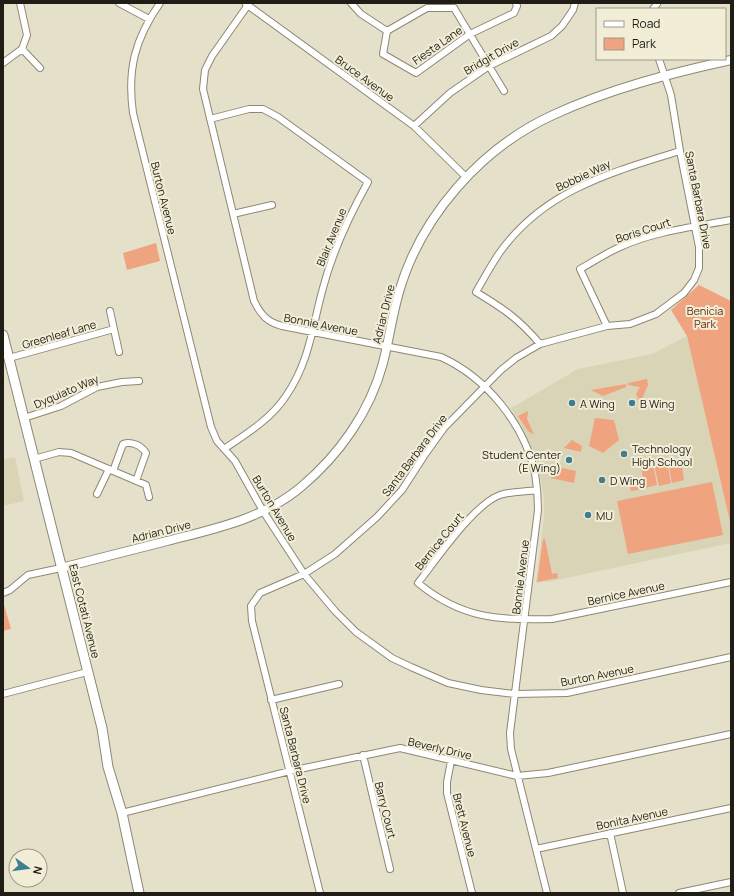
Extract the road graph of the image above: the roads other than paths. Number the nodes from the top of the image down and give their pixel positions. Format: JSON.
{"nodes":[{"id":1,"x":20,"y":3,"type":"edge"},
{"id":2,"x":119,"y":3,"type":"edge"},
{"id":3,"x":160,"y":3,"type":"edge"},
{"id":4,"x":351,"y":3,"type":"edge"},
{"id":5,"x":516,"y":3,"type":"edge"},
{"id":6,"x":575,"y":3,"type":"edge"},
{"id":7,"x":246,"y":4,"type":"edge"},
{"id":8,"x":455,"y":5,"type":"edge"},
{"id":9,"x":148,"y":19,"type":"junction"},
{"id":10,"x":386,"y":31,"type":"junction"},
{"id":11,"x":470,"y":34,"type":"junction"},
{"id":12,"x":22,"y":49,"type":"junction"},
{"id":13,"x":658,"y":60,"type":"edge"},
{"id":14,"x":731,"y":60,"type":"edge"},
{"id":15,"x":3,"y":63,"type":"edge"},
{"id":16,"x":489,"y":66,"type":"junction"},
{"id":17,"x":40,"y":68,"type":"dead end"},
{"id":18,"x":665,"y":76,"type":"junction"},
{"id":19,"x":504,"y":91,"type":"dead end"},
{"id":20,"x":210,"y":119,"type":"junction"},
{"id":21,"x":414,"y":126,"type":"junction"},
{"id":22,"x":680,"y":151,"type":"junction"},
{"id":23,"x":466,"y":177,"type":"junction"},
{"id":24,"x":272,"y":205,"type":"dead end"},
{"id":25,"x":233,"y":214,"type":"junction"},
{"id":26,"x":731,"y":220,"type":"edge"},
{"id":27,"x":695,"y":227,"type":"junction"},
{"id":28,"x":110,"y":311,"type":"dead end"},
{"id":29,"x":607,"y":326,"type":"junction"},
{"id":30,"x":114,"y":329,"type":"junction"},
{"id":31,"x":313,"y":333,"type":"junction"},
{"id":32,"x":3,"y":335,"type":"edge"},
{"id":33,"x":540,"y":344,"type":"junction"},
{"id":34,"x":387,"y":346,"type":"junction"},
{"id":35,"x":119,"y":352,"type":"dead end"},
{"id":36,"x":9,"y":358,"type":"junction"},
{"id":37,"x":139,"y":381,"type":"dead end"},
{"id":38,"x":484,"y":387,"type":"junction"},
{"id":39,"x":24,"y":418,"type":"junction"},
{"id":40,"x":224,"y":449,"type":"junction"},
{"id":41,"x":34,"y":459,"type":"junction"},
{"id":42,"x":111,"y":470,"type":"junction"},
{"id":43,"x":136,"y":481,"type":"junction"},
{"id":44,"x":537,"y":490,"type":"junction"},
{"id":45,"x":97,"y":494,"type":"dead end"},
{"id":46,"x":149,"y":497,"type":"dead end"},
{"id":47,"x":263,"y":511,"type":"junction"},
{"id":48,"x":61,"y":568,"type":"junction"},
{"id":49,"x":304,"y":574,"type":"junction"},
{"id":50,"x":731,"y":582,"type":"edge"},
{"id":51,"x":3,"y":593,"type":"edge"},
{"id":52,"x":525,"y":620,"type":"junction"},
{"id":53,"x":731,"y":657,"type":"edge"},
{"id":54,"x":87,"y":672,"type":"junction"},
{"id":55,"x":339,"y":684,"type":"dead end"},
{"id":56,"x":3,"y":694,"type":"edge"},
{"id":57,"x":515,"y":694,"type":"junction"},
{"id":58,"x":271,"y":700,"type":"junction"},
{"id":59,"x":731,"y":734,"type":"edge"},
{"id":60,"x":363,"y":755,"type":"junction"},
{"id":61,"x":451,"y":761,"type":"junction"},
{"id":62,"x":290,"y":772,"type":"junction"},
{"id":63,"x":517,"y":776,"type":"junction"},
{"id":64,"x":731,"y":808,"type":"edge"},
{"id":65,"x":122,"y":813,"type":"junction"},
{"id":66,"x":610,"y":833,"type":"junction"},
{"id":67,"x":536,"y":849,"type":"junction"},
{"id":68,"x":390,"y":869,"type":"dead end"},
{"id":69,"x":731,"y":882,"type":"edge"},
{"id":70,"x":139,"y":893,"type":"edge"},
{"id":71,"x":320,"y":893,"type":"edge"},
{"id":72,"x":472,"y":893,"type":"edge"},
{"id":73,"x":548,"y":893,"type":"edge"},
{"id":74,"x":623,"y":893,"type":"edge"},
{"id":75,"x":679,"y":893,"type":"edge"}],
"edges":[{"from":1,"to":12,"type":"street"},
{"from":2,"to":9,"type":"street"},
{"from":3,"to":9,"type":"street","name":"Burton Avenue"},
{"from":4,"to":10,"type":"street"},
{"from":5,"to":11,"type":"street","name":"Fiesta Lane"},
{"from":6,"to":16,"type":"street","name":"Bridgit Drive"},
{"from":7,"to":20,"type":"street","name":"Bonnie Avenue"},
{"from":7,"to":21,"type":"street","name":"Bruce Avenue"},
{"from":8,"to":10,"type":"street"},
{"from":8,"to":11,"type":"street"},
{"from":9,"to":40,"type":"street","name":"Burton Avenue"},
{"from":10,"to":11,"type":"street","name":"Fiesta Lane"},
{"from":11,"to":16,"type":"street"},
{"from":12,"to":15,"type":"street"},
{"from":12,"to":17,"type":"street"},
{"from":13,"to":18,"type":"street","name":"Santa Barbara Drive"},
{"from":14,"to":18,"type":"street","name":"Adrian Drive"},
{"from":16,"to":19,"type":"street"},
{"from":16,"to":21,"type":"street","name":"Bridgit Drive"},
{"from":18,"to":22,"type":"street","name":"Santa Barbara Drive"},
{"from":18,"to":23,"type":"street","name":"Adrian Drive"},
{"from":20,"to":25,"type":"street","name":"Bonnie Avenue"},
{"from":20,"to":31,"type":"street","name":"Blair Avenue"},
{"from":21,"to":23,"type":"street","name":"Bruce Avenue"},
{"from":22,"to":27,"type":"street","name":"Santa Barbara Drive"},
{"from":22,"to":33,"type":"street","name":"Bobbie Way"},
{"from":23,"to":34,"type":"street","name":"Adrian Drive"},
{"from":24,"to":25,"type":"street"},
{"from":25,"to":31,"type":"street","name":"Bonnie Avenue"},
{"from":26,"to":27,"type":"street","name":"Boris Court"},
{"from":27,"to":29,"type":"street","name":"Santa Barbara Drive"},
{"from":27,"to":29,"type":"street","name":"Boris Court"},
{"from":28,"to":30,"type":"street","name":"Greenleaf Lane"},
{"from":29,"to":33,"type":"street","name":"Santa Barbara Drive"},
{"from":30,"to":35,"type":"street","name":"Greenleaf Lane"},
{"from":30,"to":36,"type":"street","name":"Greenleaf Lane"},
{"from":31,"to":34,"type":"street","name":"Bonnie Avenue"},
{"from":31,"to":40,"type":"street","name":"Blair Avenue"},
{"from":32,"to":36,"type":"main road","name":"East Cotati Avenue"},
{"from":33,"to":38,"type":"street","name":"Santa Barbara Drive"},
{"from":34,"to":38,"type":"street","name":"Bonnie Avenue"},
{"from":34,"to":47,"type":"street","name":"Adrian Drive"},
{"from":36,"to":39,"type":"main road","name":"East Cotati Avenue"},
{"from":37,"to":39,"type":"street","name":"Dyquiato Way"},
{"from":38,"to":44,"type":"street","name":"Bonnie Avenue"},
{"from":38,"to":49,"type":"street","name":"Santa Barbara Drive"},
{"from":39,"to":41,"type":"main road","name":"East Cotati Avenue"},
{"from":40,"to":47,"type":"street","name":"Burton Avenue"},
{"from":41,"to":42,"type":"street"},
{"from":41,"to":48,"type":"main road","name":"East Cotati Avenue"},
{"from":42,"to":43,"type":"street"},
{"from":42,"to":43,"type":"street"},
{"from":42,"to":45,"type":"street"},
{"from":43,"to":46,"type":"street"},
{"from":44,"to":52,"type":"street","name":"Bonnie Avenue"},
{"from":44,"to":52,"type":"street","name":"Bernice Court"},
{"from":47,"to":48,"type":"street","name":"Adrian Drive"},
{"from":47,"to":49,"type":"street","name":"Burton Avenue"},
{"from":48,"to":51,"type":"street"},
{"from":48,"to":54,"type":"main road","name":"East Cotati Avenue"},
{"from":49,"to":57,"type":"street","name":"Burton Avenue"},
{"from":49,"to":58,"type":"street","name":"Santa Barbara Drive"},
{"from":50,"to":52,"type":"street","name":"Bernice Avenue"},
{"from":52,"to":57,"type":"street","name":"Bonnie Avenue"},
{"from":53,"to":57,"type":"street","name":"Burton Avenue"},
{"from":54,"to":56,"type":"street"},
{"from":54,"to":65,"type":"main road","name":"East Cotati Avenue"},
{"from":55,"to":58,"type":"street"},
{"from":57,"to":63,"type":"street","name":"Bonnie Avenue"},
{"from":58,"to":62,"type":"street","name":"Santa Barbara Drive"},
{"from":59,"to":63,"type":"street","name":"Beverly Drive"},
{"from":60,"to":61,"type":"street","name":"Beverly Drive"},
{"from":60,"to":62,"type":"street","name":"Beverly Drive"},
{"from":60,"to":68,"type":"street","name":"Barry Court"},
{"from":61,"to":63,"type":"street","name":"Beverly Drive"},
{"from":61,"to":72,"type":"street","name":"Brett Avenue"},
{"from":62,"to":65,"type":"street","name":"Beverly Drive"},
{"from":62,"to":71,"type":"street","name":"Santa Barbara Drive"},
{"from":63,"to":67,"type":"street","name":"Bonnie Avenue"},
{"from":64,"to":66,"type":"street","name":"Bonita Avenue"},
{"from":65,"to":70,"type":"main road","name":"East Cotati Avenue"},
{"from":66,"to":67,"type":"street","name":"Bonita Avenue"},
{"from":66,"to":74,"type":"street"},
{"from":67,"to":73,"type":"street","name":"Bonnie Avenue"},
{"from":69,"to":75,"type":"street"}]}
